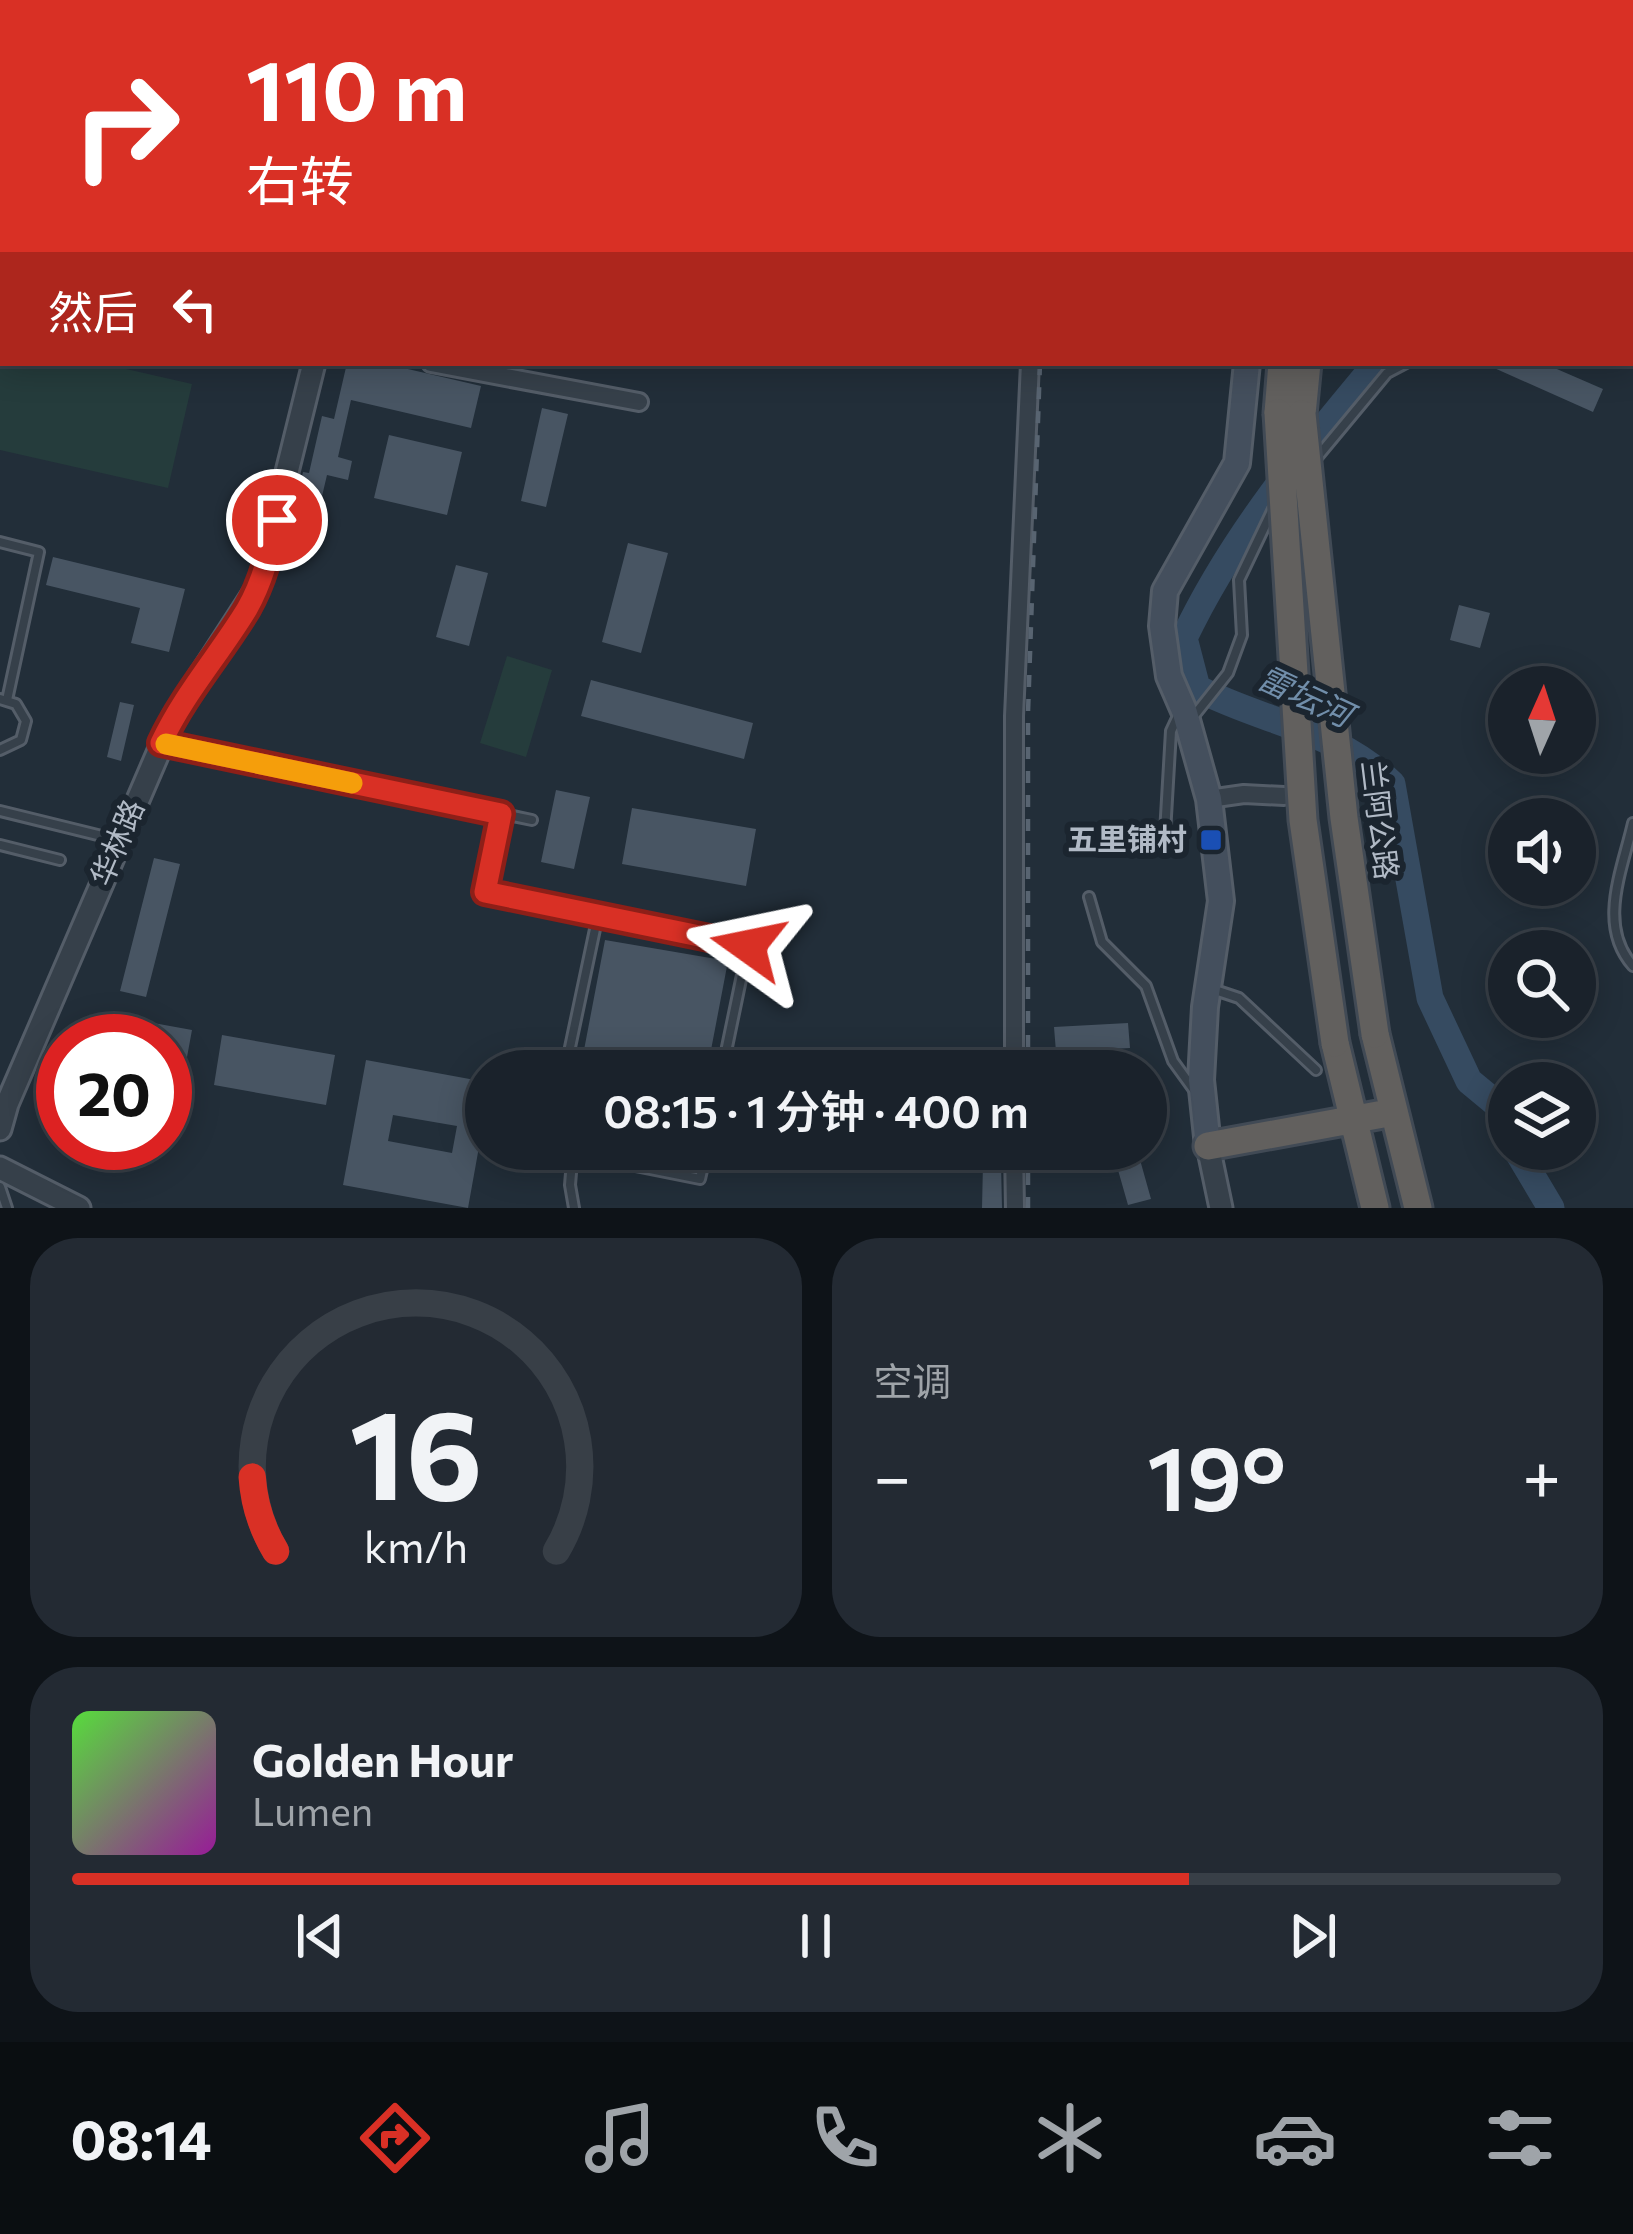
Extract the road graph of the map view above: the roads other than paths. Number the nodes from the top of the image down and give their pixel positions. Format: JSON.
{"nodes":[{"id":1,"x":313,"y":366,"type":"edge"},
{"id":2,"x":447,"y":366,"type":"edge"},
{"id":3,"x":1030,"y":366,"type":"edge"},
{"id":4,"x":1247,"y":366,"type":"edge"},
{"id":5,"x":1282,"y":366,"type":"edge"},
{"id":6,"x":1307,"y":366,"type":"edge"},
{"id":7,"x":1401,"y":366,"type":"edge"},
{"id":8,"x":639,"y":402,"type":"dead end"},
{"id":9,"x":0,"y":542,"type":"edge"},
{"id":10,"x":3,"y":699,"type":"edge"},
{"id":11,"x":1192,"y":711,"type":"junction"},
{"id":12,"x":161,"y":743,"type":"junction"},
{"id":13,"x":0,"y":750,"type":"edge"},
{"id":14,"x":1284,"y":796,"type":"dead end"},
{"id":15,"x":1209,"y":799,"type":"junction"},
{"id":16,"x":0,"y":811,"type":"edge"},
{"id":17,"x":501,"y":814,"type":"junction"},
{"id":18,"x":532,"y":820,"type":"dead end"},
{"id":19,"x":1633,"y":823,"type":"edge"},
{"id":20,"x":1165,"y":833,"type":"dead end"},
{"id":21,"x":119,"y":840,"type":"junction"},
{"id":22,"x":0,"y":845,"type":"edge"},
{"id":23,"x":60,"y":860,"type":"dead end"},
{"id":24,"x":1089,"y":897,"type":"dead end"},
{"id":25,"x":598,"y":915,"type":"junction"},
{"id":26,"x":1633,"y":966,"type":"edge"},
{"id":27,"x":1208,"y":987,"type":"junction"},
{"id":28,"x":570,"y":1050,"type":"edge"},
{"id":29,"x":726,"y":1050,"type":"edge"},
{"id":30,"x":1014,"y":1050,"type":"edge"},
{"id":31,"x":1316,"y":1070,"type":"dead end"},
{"id":32,"x":1202,"y":1101,"type":"junction"},
{"id":33,"x":1394,"y":1112,"type":"junction"},
{"id":34,"x":1354,"y":1120,"type":"junction"},
{"id":35,"x":0,"y":1129,"type":"edge"},
{"id":36,"x":1208,"y":1146,"type":"junction"},
{"id":37,"x":0,"y":1168,"type":"edge"},
{"id":38,"x":571,"y":1170,"type":"edge"},
{"id":39,"x":655,"y":1170,"type":"edge"},
{"id":40,"x":702,"y":1170,"type":"edge"},
{"id":41,"x":1014,"y":1170,"type":"edge"},
{"id":42,"x":0,"y":1187,"type":"edge"},
{"id":43,"x":7,"y":1208,"type":"edge"},
{"id":44,"x":79,"y":1208,"type":"edge"},
{"id":45,"x":574,"y":1208,"type":"edge"},
{"id":46,"x":1015,"y":1208,"type":"edge"},
{"id":47,"x":1221,"y":1208,"type":"edge"},
{"id":48,"x":1375,"y":1208,"type":"edge"},
{"id":49,"x":1418,"y":1208,"type":"edge"}],
"edges":[{"from":1,"to":12,"type":"street","name":"华林路"},
{"from":2,"to":8,"type":"street"},
{"from":3,"to":30,"type":"street"},
{"from":4,"to":11,"type":"main road"},
{"from":5,"to":34,"type":"highway","bridge":true},
{"from":6,"to":33,"type":"highway","name":"兰阿公路","bridge":true},
{"from":7,"to":11,"type":"lane"},
{"from":9,"to":10,"type":"lane"},
{"from":10,"to":13,"type":"lane"},
{"from":11,"to":15,"type":"main road"},
{"from":11,"to":20,"type":"lane"},
{"from":12,"to":17,"type":"lane"},
{"from":12,"to":21,"type":"street","name":"华林路"},
{"from":14,"to":15,"type":"street"},
{"from":15,"to":27,"type":"main road"},
{"from":16,"to":21,"type":"lane"},
{"from":17,"to":18,"type":"lane"},
{"from":17,"to":25,"type":"lane"},
{"from":19,"to":26,"type":"lane"},
{"from":21,"to":35,"type":"street","name":"华林路"},
{"from":22,"to":23,"type":"lane"},
{"from":24,"to":32,"type":"lane"},
{"from":25,"to":28,"type":"lane"},
{"from":25,"to":29,"type":"lane"},
{"from":27,"to":31,"type":"lane"},
{"from":27,"to":32,"type":"main road"},
{"from":32,"to":36,"type":"main road"},
{"from":33,"to":34,"type":"highway"},
{"from":33,"to":49,"type":"highway","name":"兰阿公路"},
{"from":34,"to":36,"type":"highway"},
{"from":34,"to":48,"type":"highway"},
{"from":36,"to":47,"type":"street"},
{"from":37,"to":44,"type":"street"},
{"from":38,"to":45,"type":"lane"},
{"from":39,"to":40,"type":"lane"},
{"from":41,"to":46,"type":"street"},
{"from":42,"to":43,"type":"lane"}]}
